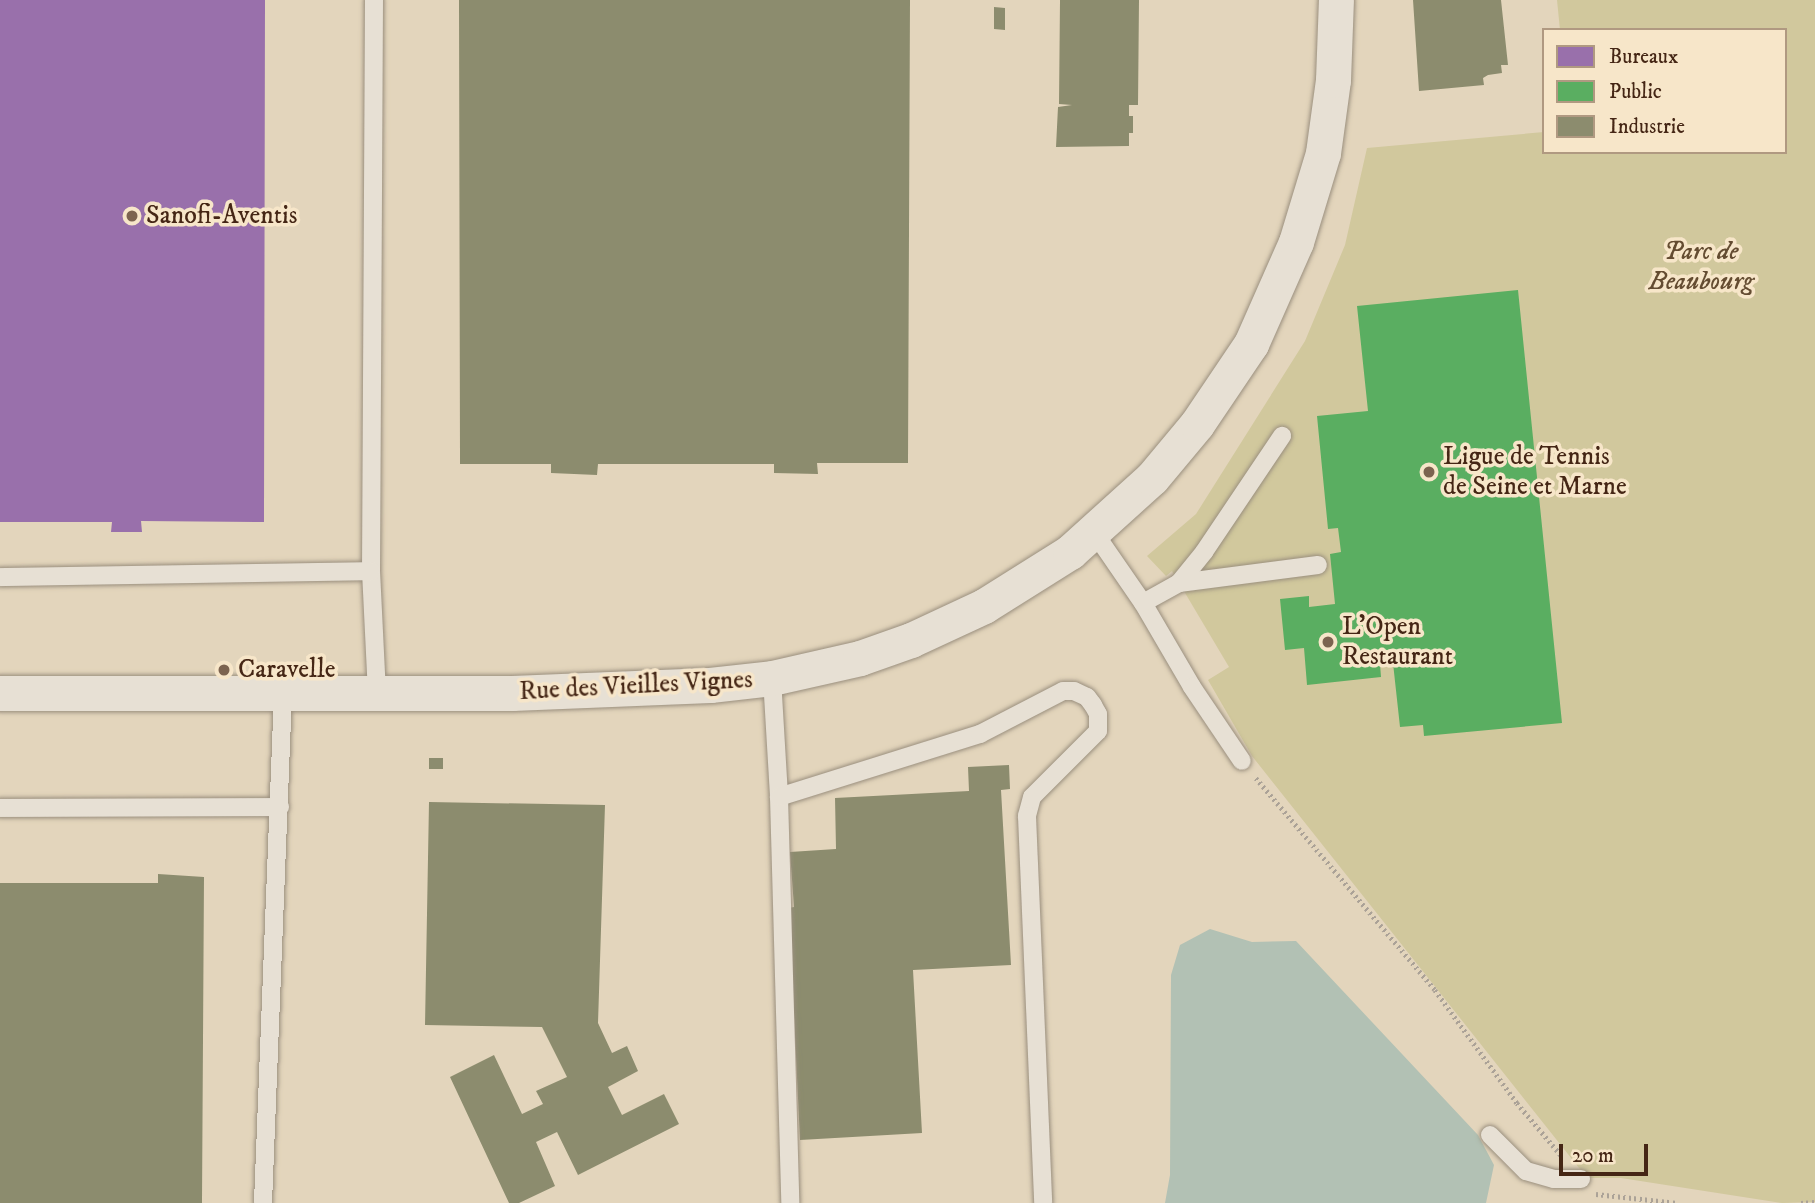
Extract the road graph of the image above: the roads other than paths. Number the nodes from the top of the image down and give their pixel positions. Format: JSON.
{"nodes":[{"id":1,"x":374,"y":0,"type":"edge"},
{"id":2,"x":1336,"y":0,"type":"edge"},
{"id":3,"x":1282,"y":436,"type":"dead end"},
{"id":4,"x":1094,"y":532,"type":"junction"},
{"id":5,"x":1318,"y":565,"type":"dead end"},
{"id":6,"x":371,"y":570,"type":"junction"},
{"id":7,"x":0,"y":577,"type":"edge"},
{"id":8,"x":1179,"y":583,"type":"junction"},
{"id":9,"x":1143,"y":603,"type":"junction"},
{"id":10,"x":772,"y":678,"type":"junction"},
{"id":11,"x":0,"y":693,"type":"edge"},
{"id":12,"x":283,"y":693,"type":"junction"},
{"id":13,"x":377,"y":693,"type":"junction"},
{"id":14,"x":1242,"y":761,"type":"road end"},
{"id":15,"x":779,"y":797,"type":"junction"},
{"id":16,"x":280,"y":807,"type":"junction"},
{"id":17,"x":0,"y":808,"type":"edge"},
{"id":18,"x":1490,"y":1135,"type":"dead end"},
{"id":19,"x":1580,"y":1180,"type":"road end"},
{"id":20,"x":263,"y":1203,"type":"edge"},
{"id":21,"x":790,"y":1203,"type":"edge"},
{"id":22,"x":1043,"y":1203,"type":"edge"}],
"edges":[{"from":1,"to":6,"type":"lane"},
{"from":2,"to":4,"type":"street","name":"Rue des Vieilles Vignes"},
{"from":3,"to":8,"type":"lane"},
{"from":4,"to":9,"type":"lane"},
{"from":4,"to":10,"type":"street","name":"Rue des Vieilles Vignes"},
{"from":5,"to":8,"type":"lane"},
{"from":6,"to":7,"type":"lane"},
{"from":6,"to":13,"type":"lane"},
{"from":8,"to":9,"type":"lane"},
{"from":9,"to":14,"type":"lane"},
{"from":10,"to":13,"type":"street","name":"Rue des Vieilles Vignes"},
{"from":10,"to":15,"type":"lane"},
{"from":11,"to":12,"type":"street","name":"Rue des Vieilles Vignes"},
{"from":12,"to":13,"type":"street","name":"Rue des Vieilles Vignes"},
{"from":12,"to":16,"type":"lane"},
{"from":15,"to":21,"type":"lane"},
{"from":15,"to":22,"type":"lane"},
{"from":16,"to":17,"type":"lane"},
{"from":16,"to":20,"type":"lane"},
{"from":18,"to":19,"type":"lane"}]}
